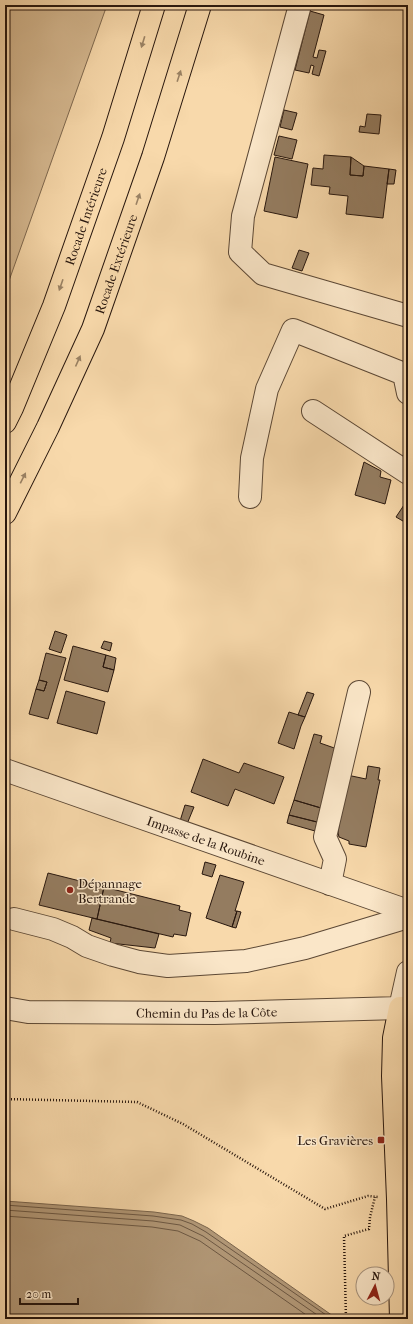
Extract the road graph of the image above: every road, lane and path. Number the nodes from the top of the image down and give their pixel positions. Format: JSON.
{"nodes":[{"id":1,"x":154,"y":5,"type":"edge"},
{"id":2,"x":200,"y":5,"type":"edge"},
{"id":3,"x":300,"y":5,"type":"edge"},
{"id":4,"x":408,"y":316,"type":"edge"},
{"id":5,"x":408,"y":393,"type":"edge"},
{"id":6,"x":313,"y":411,"type":"dead end"},
{"id":7,"x":5,"y":422,"type":"edge"},
{"id":8,"x":408,"y":473,"type":"edge"},
{"id":9,"x":250,"y":497,"type":"dead end"},
{"id":10,"x":5,"y":513,"type":"edge"},
{"id":11,"x":359,"y":692,"type":"dead end"},
{"id":12,"x":5,"y":770,"type":"edge"},
{"id":13,"x":330,"y":884,"type":"junction"},
{"id":14,"x":408,"y":911,"type":"edge"},
{"id":15,"x":408,"y":917,"type":"edge"},
{"id":16,"x":14,"y":919,"type":"dead end"},
{"id":17,"x":408,"y":972,"type":"edge"},
{"id":18,"x":5,"y":1008,"type":"edge"},
{"id":19,"x":404,"y":1008,"type":"edge"},
{"id":20,"x":5,"y":1099,"type":"edge"},
{"id":21,"x":375,"y":1197,"type":"junction"},
{"id":22,"x":398,"y":1199,"type":"junction"},
{"id":23,"x":404,"y":1254,"type":"edge"},
{"id":24,"x":346,"y":1319,"type":"edge"},
{"id":25,"x":401,"y":1319,"type":"edge"}],
"edges":[{"from":1,"to":7,"type":"main road","name":"Rocade Intérieure","one_way":true},
{"from":10,"to":2,"type":"main road","name":"Rocade Extérieure","one_way":true},
{"from":3,"to":4,"type":"street"},
{"from":5,"to":9,"type":"street"},
{"from":6,"to":8,"type":"street"},
{"from":11,"to":13,"type":"street"},
{"from":12,"to":13,"type":"street","name":"Impasse de la Roubine"},
{"from":13,"to":14,"type":"street","name":"Impasse de la Roubine"},
{"from":15,"to":16,"type":"street"},
{"from":17,"to":19,"type":"street"},
{"from":18,"to":19,"type":"street","name":"Chemin du Pas de la Côte"},
{"from":19,"to":22,"type":"main road"},
{"from":20,"to":21,"type":"path"},
{"from":21,"to":22,"type":"path"},
{"from":21,"to":24,"type":"path"},
{"from":22,"to":23,"type":"main road"},
{"from":23,"to":25,"type":"main road"}]}
